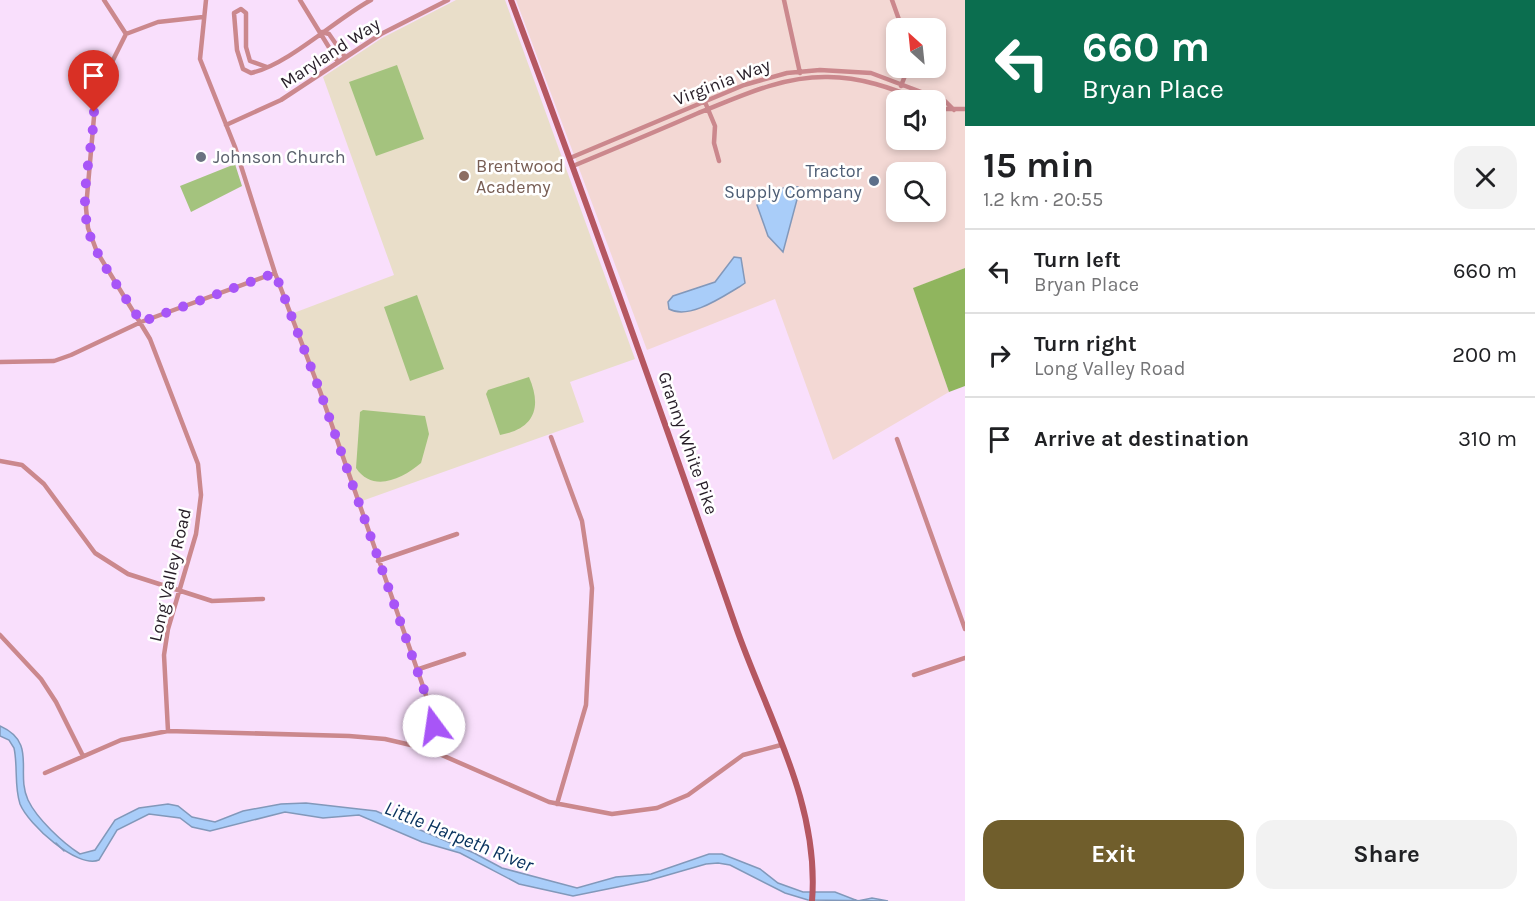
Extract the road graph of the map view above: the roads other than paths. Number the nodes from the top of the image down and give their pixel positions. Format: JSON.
{"nodes":[{"id":1,"x":104,"y":0,"type":"edge"},
{"id":2,"x":206,"y":0,"type":"edge"},
{"id":3,"x":300,"y":0,"type":"edge"},
{"id":4,"x":371,"y":0,"type":"edge"},
{"id":5,"x":448,"y":0,"type":"edge"},
{"id":6,"x":511,"y":0,"type":"edge"},
{"id":7,"x":784,"y":0,"type":"edge"},
{"id":8,"x":892,"y":0,"type":"edge"},
{"id":9,"x":203,"y":17,"type":"junction"},
{"id":10,"x":898,"y":18,"type":"edge"},
{"id":11,"x":322,"y":32,"type":"junction"},
{"id":12,"x":126,"y":34,"type":"junction"},
{"id":13,"x":238,"y":57,"type":"junction"},
{"id":14,"x":345,"y":57,"type":"junction"},
{"id":15,"x":250,"y":61,"type":"junction"},
{"id":16,"x":338,"y":62,"type":"junction"},
{"id":17,"x":267,"y":67,"type":"junction"},
{"id":18,"x":800,"y":71,"type":"junction"},
{"id":19,"x":801,"y":78,"type":"junction"},
{"id":20,"x":904,"y":78,"type":"edge"},
{"id":21,"x":902,"y":84,"type":"junction"},
{"id":22,"x":892,"y":90,"type":"edge"},
{"id":23,"x":900,"y":90,"type":"edge"},
{"id":24,"x":705,"y":102,"type":"junction"},
{"id":25,"x":708,"y":109,"type":"junction"},
{"id":26,"x":946,"y":109,"type":"edge"},
{"id":27,"x":965,"y":109,"type":"edge"},
{"id":28,"x":954,"y":110,"type":"junction"},
{"id":29,"x":226,"y":125,"type":"junction"},
{"id":30,"x":570,"y":158,"type":"junction"},
{"id":31,"x":719,"y":160,"type":"dead end"},
{"id":32,"x":573,"y":166,"type":"junction"},
{"id":33,"x":275,"y":273,"type":"junction"},
{"id":34,"x":141,"y":322,"type":"junction"},
{"id":35,"x":0,"y":362,"type":"edge"},
{"id":36,"x":551,"y":437,"type":"dead end"},
{"id":37,"x":897,"y":439,"type":"dead end"},
{"id":38,"x":0,"y":461,"type":"edge"},
{"id":39,"x":457,"y":534,"type":"dead end"},
{"id":40,"x":378,"y":561,"type":"junction"},
{"id":41,"x":180,"y":592,"type":"junction"},
{"id":42,"x":262,"y":599,"type":"dead end"},
{"id":43,"x":965,"y":629,"type":"edge"},
{"id":44,"x":0,"y":635,"type":"edge"},
{"id":45,"x":464,"y":654,"type":"dead end"},
{"id":46,"x":965,"y":658,"type":"edge"},
{"id":47,"x":416,"y":670,"type":"junction"},
{"id":48,"x":914,"y":675,"type":"dead end"},
{"id":49,"x":168,"y":731,"type":"junction"},
{"id":50,"x":781,"y":745,"type":"junction"},
{"id":51,"x":428,"y":749,"type":"junction"},
{"id":52,"x":83,"y":756,"type":"junction"},
{"id":53,"x":45,"y":773,"type":"dead end"},
{"id":54,"x":557,"y":804,"type":"junction"},
{"id":55,"x":812,"y":901,"type":"edge"}],
"edges":[{"from":1,"to":12,"type":"street"},
{"from":2,"to":9,"type":"street"},
{"from":3,"to":11,"type":"street"},
{"from":4,"to":11,"type":"street"},
{"from":5,"to":14,"type":"street","name":"Maryland Way"},
{"from":6,"to":30,"type":"main road","name":"Granny White Pike"},
{"from":7,"to":18,"type":"street"},
{"from":8,"to":10,"type":"street"},
{"from":9,"to":12,"type":"street"},
{"from":9,"to":29,"type":"street"},
{"from":11,"to":14,"type":"street"},
{"from":11,"to":16,"type":"street"},
{"from":11,"to":17,"type":"street"},
{"from":12,"to":34,"type":"street","name":"Long Valley Road"},
{"from":13,"to":15,"type":"street"},
{"from":13,"to":15,"type":"street"},
{"from":13,"to":17,"type":"street"},
{"from":14,"to":16,"type":"street","name":"Maryland Way"},
{"from":15,"to":17,"type":"street"},
{"from":16,"to":29,"type":"street","name":"Maryland Way"},
{"from":18,"to":19,"type":"street"},
{"from":18,"to":21,"type":"street","name":"Virginia Way"},
{"from":18,"to":24,"type":"street","name":"Virginia Way"},
{"from":19,"to":22,"type":"street","name":"Virginia Way"},
{"from":19,"to":25,"type":"street","name":"Virginia Way"},
{"from":20,"to":21,"type":"street"},
{"from":21,"to":23,"type":"street"},
{"from":21,"to":28,"type":"street","name":"Virginia Way"},
{"from":24,"to":25,"type":"street"},
{"from":24,"to":30,"type":"street","name":"Virginia Way"},
{"from":25,"to":31,"type":"street"},
{"from":25,"to":32,"type":"street","name":"Virginia Way"},
{"from":26,"to":28,"type":"street"},
{"from":27,"to":28,"type":"street"},
{"from":29,"to":33,"type":"street"},
{"from":30,"to":32,"type":"main road","name":"Granny White Pike"},
{"from":32,"to":50,"type":"main road","name":"Granny White Pike"},
{"from":33,"to":34,"type":"street"},
{"from":33,"to":40,"type":"street"},
{"from":34,"to":35,"type":"street"},
{"from":34,"to":41,"type":"street","name":"Long Valley Road"},
{"from":36,"to":54,"type":"street"},
{"from":37,"to":43,"type":"street"},
{"from":38,"to":41,"type":"street"},
{"from":39,"to":40,"type":"street"},
{"from":40,"to":47,"type":"street"},
{"from":41,"to":42,"type":"street"},
{"from":41,"to":49,"type":"street","name":"Long Valley Road"},
{"from":44,"to":52,"type":"street"},
{"from":45,"to":47,"type":"street"},
{"from":46,"to":48,"type":"street"},
{"from":47,"to":51,"type":"street"},
{"from":49,"to":51,"type":"street"},
{"from":49,"to":52,"type":"street"},
{"from":50,"to":54,"type":"street"},
{"from":50,"to":55,"type":"main road","name":"Granny White Pike"},
{"from":51,"to":54,"type":"street"},
{"from":52,"to":53,"type":"street"}]}
